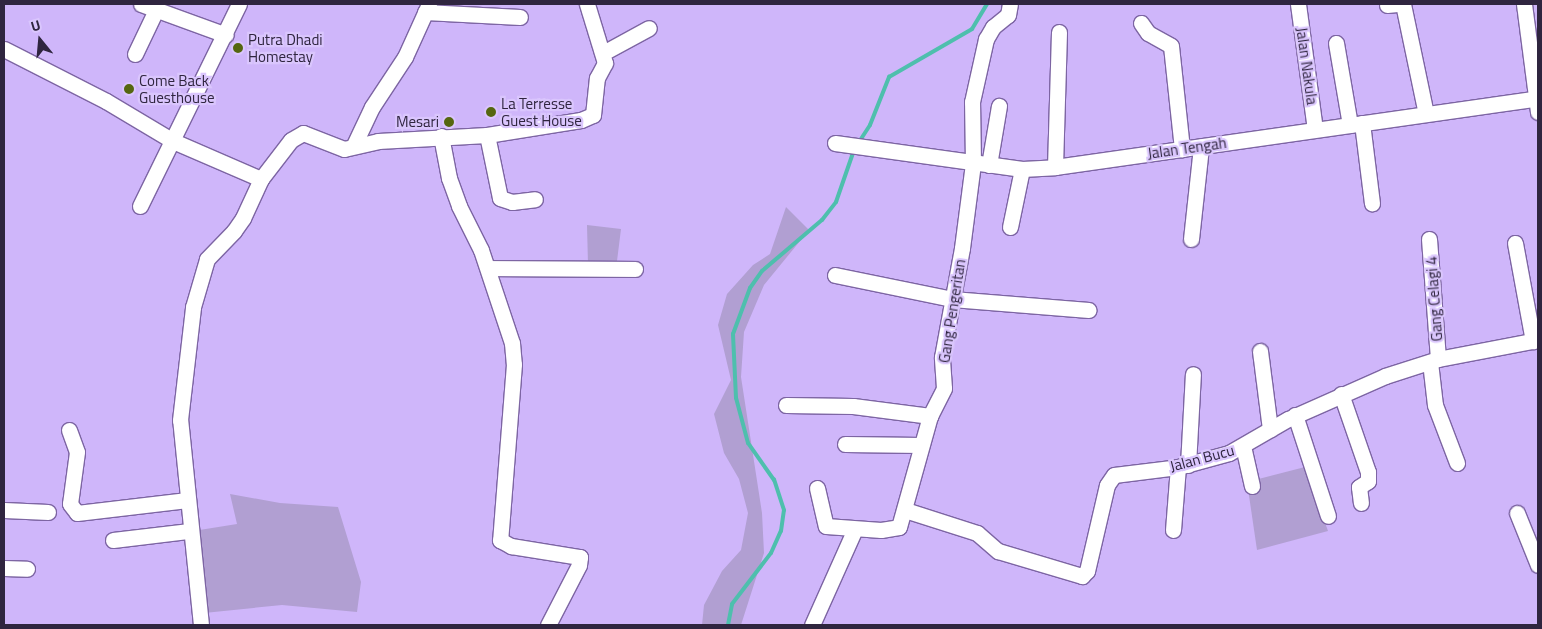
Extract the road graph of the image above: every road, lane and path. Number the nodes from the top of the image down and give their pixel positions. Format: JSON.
{"nodes":[{"id":1,"x":141,"y":4,"type":"edge"},
{"id":2,"x":239,"y":4,"type":"edge"},
{"id":3,"x":587,"y":4,"type":"edge"},
{"id":4,"x":1010,"y":4,"type":"edge"},
{"id":5,"x":1298,"y":4,"type":"edge"},
{"id":6,"x":1403,"y":4,"type":"edge"},
{"id":7,"x":1524,"y":4,"type":"edge"},
{"id":8,"x":427,"y":8,"type":"edge"},
{"id":9,"x":156,"y":10,"type":"junction"},
{"id":10,"x":520,"y":17,"type":"dead end"},
{"id":11,"x":1141,"y":23,"type":"dead end"},
{"id":12,"x":649,"y":28,"type":"dead end"},
{"id":13,"x":1059,"y":32,"type":"dead end"},
{"id":14,"x":226,"y":35,"type":"junction"},
{"id":15,"x":1336,"y":43,"type":"dead end"},
{"id":16,"x":4,"y":49,"type":"edge"},
{"id":17,"x":603,"y":53,"type":"junction"},
{"id":18,"x":135,"y":54,"type":"dead end"},
{"id":19,"x":1537,"y":102,"type":"edge"},
{"id":20,"x":999,"y":106,"type":"dead end"},
{"id":21,"x":1426,"y":114,"type":"junction"},
{"id":22,"x":1356,"y":124,"type":"junction"},
{"id":23,"x":1315,"y":129,"type":"junction"},
{"id":24,"x":487,"y":135,"type":"junction"},
{"id":25,"x":442,"y":136,"type":"junction"},
{"id":26,"x":173,"y":141,"type":"junction"},
{"id":27,"x":836,"y":143,"type":"dead end"},
{"id":28,"x":354,"y":146,"type":"junction"},
{"id":29,"x":1200,"y":147,"type":"junction"},
{"id":30,"x":1182,"y":149,"type":"junction"},
{"id":31,"x":973,"y":163,"type":"junction"},
{"id":32,"x":989,"y":165,"type":"junction"},
{"id":33,"x":1055,"y":166,"type":"junction"},
{"id":34,"x":1022,"y":169,"type":"junction"},
{"id":35,"x":261,"y":179,"type":"junction"},
{"id":36,"x":536,"y":200,"type":"dead end"},
{"id":37,"x":1372,"y":203,"type":"dead end"},
{"id":38,"x":140,"y":206,"type":"dead end"},
{"id":39,"x":1010,"y":227,"type":"dead end"},
{"id":40,"x":1191,"y":239,"type":"dead end"},
{"id":41,"x":1429,"y":239,"type":"dead end"},
{"id":42,"x":1515,"y":243,"type":"dead end"},
{"id":43,"x":488,"y":268,"type":"junction"},
{"id":44,"x":635,"y":269,"type":"dead end"},
{"id":45,"x":835,"y":275,"type":"dead end"},
{"id":46,"x":952,"y":299,"type":"junction"},
{"id":47,"x":1089,"y":310,"type":"dead end"},
{"id":48,"x":1536,"y":340,"type":"edge"},
{"id":49,"x":1260,"y":351,"type":"dead end"},
{"id":50,"x":1434,"y":361,"type":"junction"},
{"id":51,"x":1194,"y":374,"type":"dead end"},
{"id":52,"x":1341,"y":394,"type":"junction"},
{"id":53,"x":786,"y":405,"type":"dead end"},
{"id":54,"x":1295,"y":415,"type":"junction"},
{"id":55,"x":930,"y":416,"type":"junction"},
{"id":56,"x":1270,"y":429,"type":"junction"},
{"id":57,"x":69,"y":430,"type":"dead end"},
{"id":58,"x":846,"y":444,"type":"dead end"},
{"id":59,"x":921,"y":445,"type":"junction"},
{"id":60,"x":1243,"y":446,"type":"junction"},
{"id":61,"x":1457,"y":463,"type":"dead end"},
{"id":62,"x":1183,"y":466,"type":"junction"},
{"id":63,"x":1252,"y":486,"type":"dead end"},
{"id":64,"x":818,"y":488,"type":"dead end"},
{"id":65,"x":187,"y":500,"type":"junction"},
{"id":66,"x":1361,"y":503,"type":"dead end"},
{"id":67,"x":4,"y":510,"type":"edge"},
{"id":68,"x":905,"y":510,"type":"junction"},
{"id":69,"x":48,"y":512,"type":"dead end"},
{"id":70,"x":1517,"y":513,"type":"dead end"},
{"id":71,"x":1328,"y":516,"type":"dead end"},
{"id":72,"x":855,"y":529,"type":"junction"},
{"id":73,"x":1173,"y":530,"type":"dead end"},
{"id":74,"x":189,"y":531,"type":"junction"},
{"id":75,"x":113,"y":540,"type":"dead end"},
{"id":76,"x":1538,"y":565,"type":"edge"},
{"id":77,"x":4,"y":568,"type":"edge"},
{"id":78,"x":27,"y":569,"type":"dead end"},
{"id":79,"x":201,"y":625,"type":"edge"},
{"id":80,"x":548,"y":625,"type":"edge"},
{"id":81,"x":812,"y":625,"type":"edge"}],
"edges":[{"from":1,"to":9,"type":"street"},
{"from":2,"to":14,"type":"street"},
{"from":3,"to":17,"type":"street"},
{"from":4,"to":31,"type":"street","name":"Gang Pengeritan"},
{"from":5,"to":23,"type":"street","name":"Jalan Nakula"},
{"from":6,"to":21,"type":"street"},
{"from":7,"to":19,"type":"street"},
{"from":8,"to":10,"type":"street"},
{"from":8,"to":28,"type":"street"},
{"from":9,"to":14,"type":"street"},
{"from":9,"to":18,"type":"street"},
{"from":11,"to":30,"type":"street"},
{"from":12,"to":17,"type":"street"},
{"from":13,"to":33,"type":"street"},
{"from":14,"to":26,"type":"street"},
{"from":15,"to":22,"type":"street"},
{"from":16,"to":26,"type":"street"},
{"from":17,"to":24,"type":"street"},
{"from":19,"to":21,"type":"street","name":"Jalan Tengah"},
{"from":20,"to":32,"type":"street"},
{"from":21,"to":22,"type":"street","name":"Jalan Tengah"},
{"from":22,"to":23,"type":"street","name":"Jalan Tengah"},
{"from":22,"to":37,"type":"street"},
{"from":23,"to":29,"type":"street","name":"Jalan Tengah"},
{"from":24,"to":25,"type":"street"},
{"from":24,"to":36,"type":"street"},
{"from":25,"to":28,"type":"street"},
{"from":25,"to":43,"type":"street"},
{"from":26,"to":35,"type":"street"},
{"from":26,"to":38,"type":"street"},
{"from":27,"to":31,"type":"street","name":"Jalan Tengah"},
{"from":28,"to":35,"type":"street"},
{"from":29,"to":30,"type":"street","name":"Jalan Tengah"},
{"from":29,"to":40,"type":"street"},
{"from":30,"to":33,"type":"street","name":"Jalan Tengah"},
{"from":31,"to":32,"type":"street","name":"Jalan Tengah"},
{"from":31,"to":46,"type":"street","name":"Gang Pengeritan"},
{"from":32,"to":34,"type":"street","name":"Jalan Tengah"},
{"from":33,"to":34,"type":"street","name":"Jalan Tengah"},
{"from":34,"to":39,"type":"street"},
{"from":35,"to":65,"type":"street"},
{"from":41,"to":50,"type":"street","name":"Gang Celagi 4"},
{"from":42,"to":48,"type":"street"},
{"from":43,"to":44,"type":"street"},
{"from":43,"to":80,"type":"street"},
{"from":45,"to":46,"type":"street"},
{"from":46,"to":47,"type":"street"},
{"from":46,"to":55,"type":"street","name":"Gang Pengeritan"},
{"from":48,"to":50,"type":"street","name":"Jalan Bucu"},
{"from":49,"to":56,"type":"street"},
{"from":50,"to":52,"type":"street","name":"Jalan Bucu"},
{"from":50,"to":61,"type":"street","name":"Gang Celagi 4"},
{"from":51,"to":62,"type":"street"},
{"from":52,"to":54,"type":"street","name":"Jalan Bucu"},
{"from":52,"to":66,"type":"street"},
{"from":53,"to":55,"type":"street"},
{"from":54,"to":56,"type":"street","name":"Jalan Bucu"},
{"from":54,"to":71,"type":"street"},
{"from":55,"to":59,"type":"street","name":"Gang Pengeritan"},
{"from":56,"to":60,"type":"street","name":"Jalan Bucu"},
{"from":57,"to":65,"type":"street"},
{"from":58,"to":59,"type":"street"},
{"from":59,"to":68,"type":"street","name":"Gang Pengeritan"},
{"from":60,"to":62,"type":"street","name":"Jalan Bucu"},
{"from":60,"to":63,"type":"street"},
{"from":62,"to":68,"type":"street","name":"Jalan Bucu"},
{"from":62,"to":73,"type":"street"},
{"from":64,"to":72,"type":"street","name":"Gang Pengeritan"},
{"from":65,"to":74,"type":"street"},
{"from":67,"to":69,"type":"street"},
{"from":68,"to":72,"type":"street","name":"Gang Pengeritan"},
{"from":70,"to":76,"type":"street"},
{"from":72,"to":81,"type":"street"},
{"from":74,"to":75,"type":"street"},
{"from":74,"to":79,"type":"street"},
{"from":77,"to":78,"type":"street"}]}
